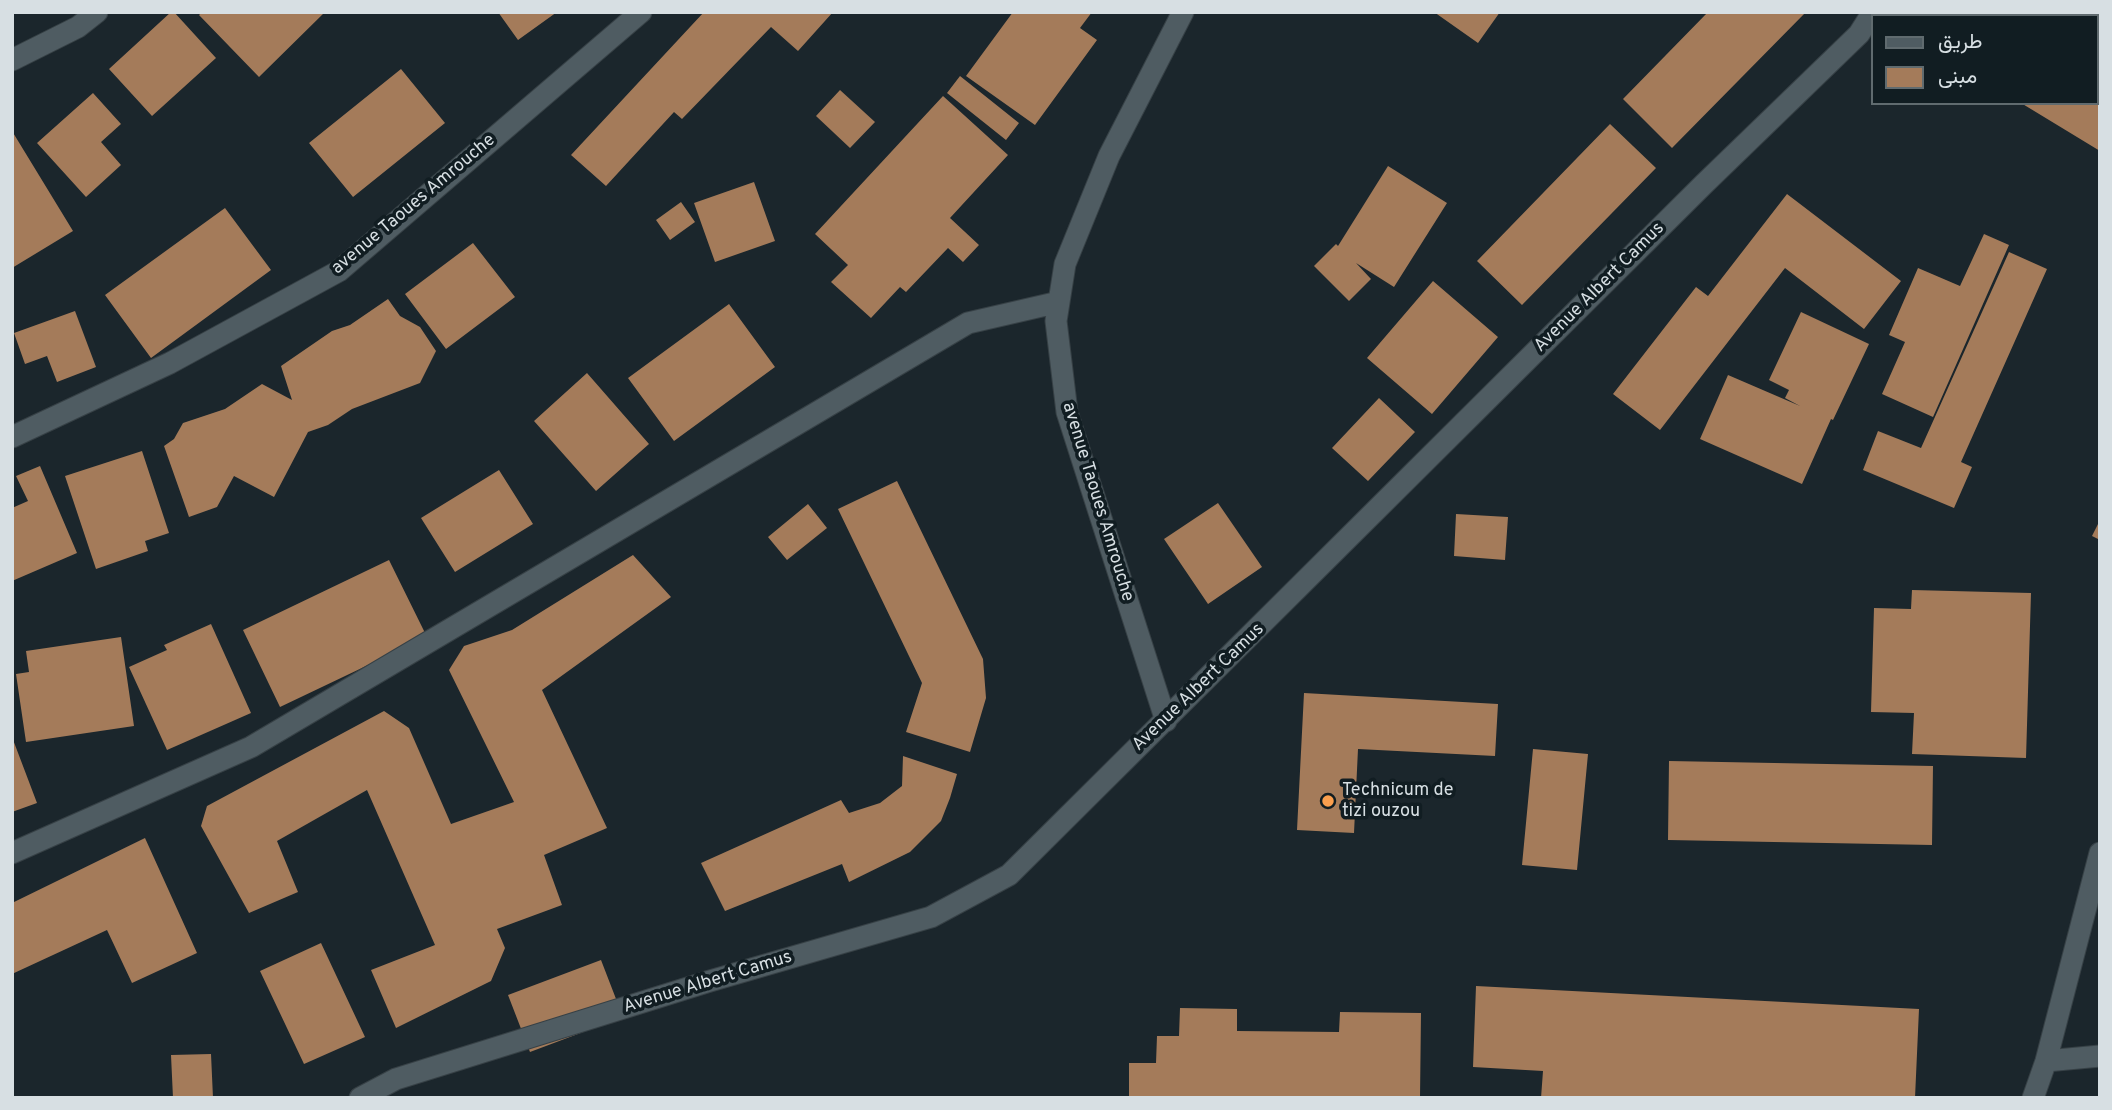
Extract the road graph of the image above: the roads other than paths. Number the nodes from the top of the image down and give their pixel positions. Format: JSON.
{"nodes":[{"id":1,"x":97,"y":12,"type":"edge"},
{"id":2,"x":640,"y":12,"type":"edge"},
{"id":3,"x":1183,"y":12,"type":"edge"},
{"id":4,"x":1870,"y":17,"type":"edge"},
{"id":5,"x":12,"y":60,"type":"edge"},
{"id":6,"x":1059,"y":302,"type":"junction"},
{"id":7,"x":12,"y":437,"type":"edge"},
{"id":8,"x":1166,"y":721,"type":"junction"},
{"id":9,"x":12,"y":853,"type":"edge"},
{"id":10,"x":2100,"y":853,"type":"edge"},
{"id":11,"x":2100,"y":1056,"type":"edge"},
{"id":12,"x":2046,"y":1061,"type":"junction"},
{"id":13,"x":360,"y":1098,"type":"edge"},
{"id":14,"x":2033,"y":1098,"type":"edge"}],
"edges":[{"from":1,"to":5,"type":"street"},
{"from":2,"to":7,"type":"street","name":"avenue Taoues Amrouche"},
{"from":3,"to":6,"type":"street","name":"avenue Taoues Amrouche"},
{"from":4,"to":8,"type":"street","name":"Avenue Albert Camus"},
{"from":6,"to":8,"type":"street","name":"avenue Taoues Amrouche"},
{"from":6,"to":9,"type":"street"},
{"from":8,"to":13,"type":"street","name":"Avenue Albert Camus"},
{"from":10,"to":12,"type":"street"},
{"from":11,"to":12,"type":"street"},
{"from":12,"to":14,"type":"street"}]}
